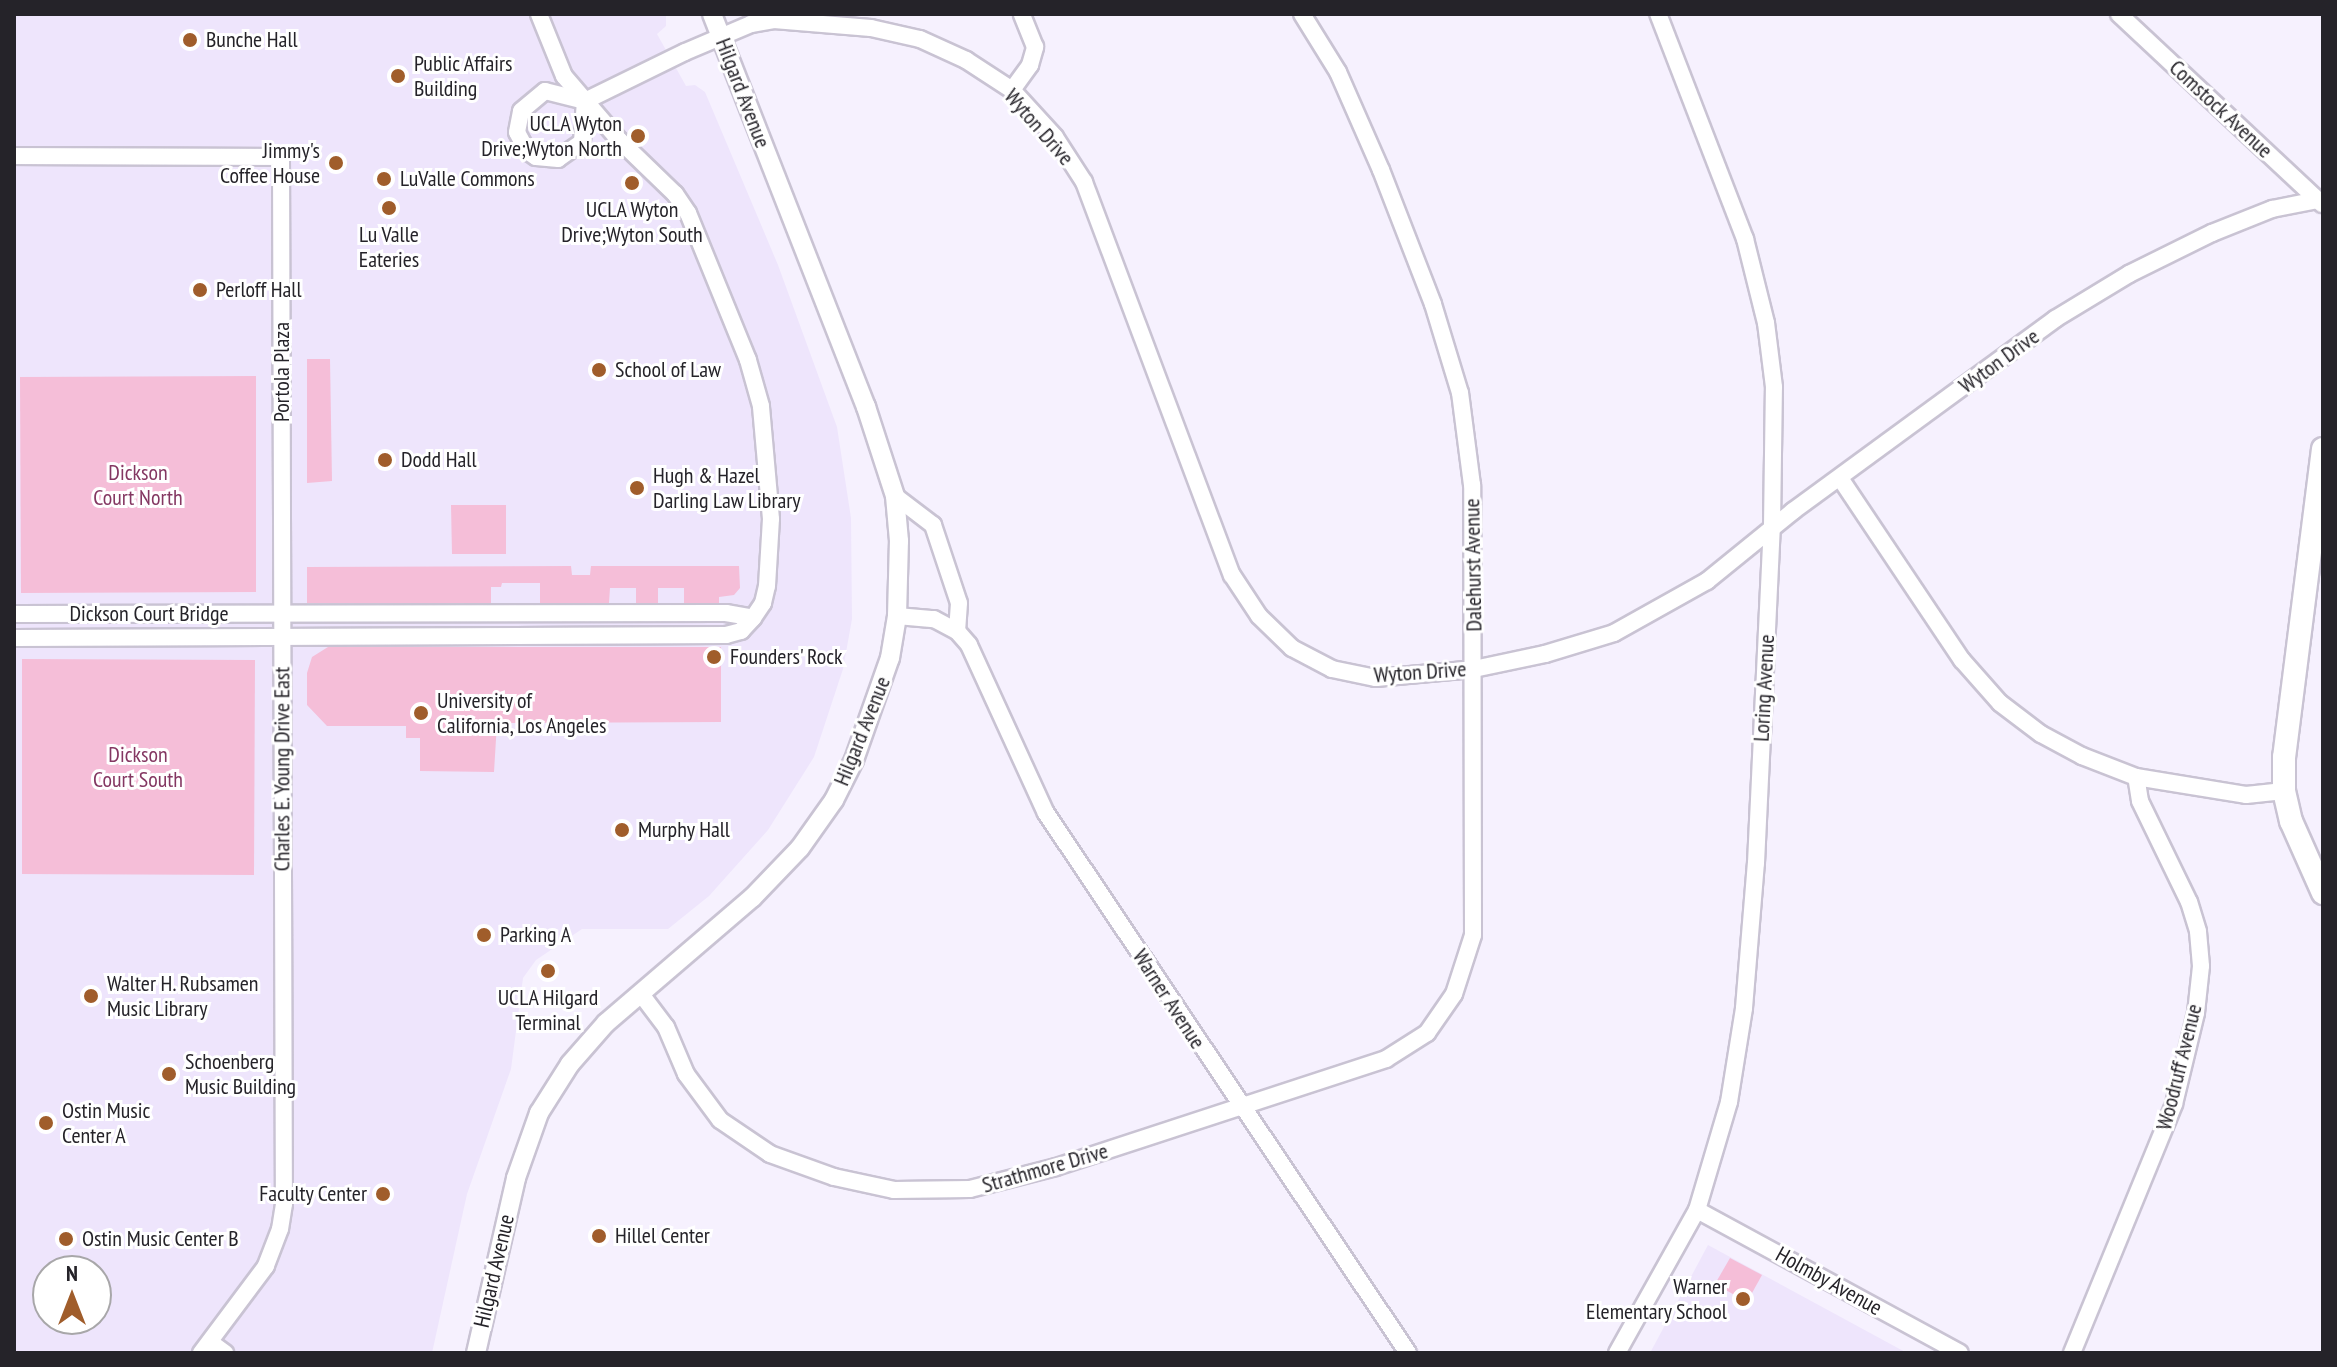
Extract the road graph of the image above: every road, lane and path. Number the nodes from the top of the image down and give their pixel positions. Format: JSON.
{"nodes":[{"id":1,"x":539,"y":14,"type":"edge"},
{"id":2,"x":712,"y":14,"type":"edge"},
{"id":3,"x":1022,"y":14,"type":"edge"},
{"id":4,"x":1302,"y":14,"type":"edge"},
{"id":5,"x":1658,"y":14,"type":"edge"},
{"id":6,"x":2119,"y":14,"type":"edge"},
{"id":7,"x":721,"y":37,"type":"junction"},
{"id":8,"x":1012,"y":90,"type":"junction"},
{"id":9,"x":585,"y":101,"type":"junction"},
{"id":10,"x":14,"y":156,"type":"edge"},
{"id":11,"x":2320,"y":203,"type":"edge"},
{"id":12,"x":2323,"y":449,"type":"edge"},
{"id":13,"x":1840,"y":478,"type":"junction"},
{"id":14,"x":895,"y":496,"type":"junction"},
{"id":15,"x":1772,"y":526,"type":"junction"},
{"id":16,"x":14,"y":614,"type":"edge"},
{"id":17,"x":283,"y":614,"type":"junction"},
{"id":18,"x":897,"y":616,"type":"junction"},
{"id":19,"x":753,"y":618,"type":"junction"},
{"id":20,"x":957,"y":631,"type":"junction"},
{"id":21,"x":283,"y":637,"type":"junction"},
{"id":22,"x":14,"y":638,"type":"edge"},
{"id":23,"x":1474,"y":669,"type":"junction"},
{"id":24,"x":2136,"y":777,"type":"junction"},
{"id":25,"x":2284,"y":791,"type":"junction"},
{"id":26,"x":2323,"y":893,"type":"edge"},
{"id":27,"x":641,"y":994,"type":"junction"},
{"id":28,"x":1240,"y":1107,"type":"junction"},
{"id":29,"x":1697,"y":1210,"type":"junction"},
{"id":30,"x":205,"y":1347,"type":"edge"},
{"id":31,"x":225,"y":1353,"type":"edge"},
{"id":32,"x":476,"y":1353,"type":"edge"},
{"id":33,"x":1408,"y":1353,"type":"edge"},
{"id":34,"x":1617,"y":1353,"type":"edge"},
{"id":35,"x":1960,"y":1353,"type":"edge"},
{"id":36,"x":2072,"y":1353,"type":"edge"}],
"edges":[{"from":1,"to":9,"type":"street"},
{"from":2,"to":7,"type":"street","name":"Hilgard Avenue"},
{"from":3,"to":8,"type":"street"},
{"from":4,"to":23,"type":"street","name":"Dalehurst Avenue"},
{"from":5,"to":15,"type":"street","name":"Loring Avenue"},
{"from":6,"to":11,"type":"street","name":"Comstock Avenue"},
{"from":7,"to":8,"type":"street","name":"Wyton Drive"},
{"from":7,"to":9,"type":"street","name":"Wyton Drive"},
{"from":7,"to":14,"type":"street","name":"Hilgard Avenue"},
{"from":8,"to":23,"type":"street","name":"Wyton Drive"},
{"from":9,"to":9,"type":"street"},
{"from":9,"to":19,"type":"street"},
{"from":10,"to":17,"type":"street","name":"Portola Plaza"},
{"from":11,"to":13,"type":"street","name":"Wyton Drive"},
{"from":12,"to":25,"type":"main road"},
{"from":13,"to":15,"type":"street","name":"Wyton Drive"},
{"from":13,"to":24,"type":"street"},
{"from":14,"to":18,"type":"street","name":"Hilgard Avenue"},
{"from":14,"to":20,"type":"street","name":"Warner Avenue"},
{"from":15,"to":23,"type":"street","name":"Wyton Drive"},
{"from":15,"to":29,"type":"street","name":"Loring Avenue"},
{"from":16,"to":17,"type":"street","name":"Dickson Court Bridge"},
{"from":17,"to":19,"type":"street"},
{"from":17,"to":21,"type":"street"},
{"from":18,"to":20,"type":"street"},
{"from":18,"to":27,"type":"street","name":"Hilgard Avenue"},
{"from":19,"to":21,"type":"street","name":"Charles E. Young Drive East"},
{"from":20,"to":28,"type":"street","name":"Warner Avenue"},
{"from":21,"to":22,"type":"street","name":"Dickson Court Bridge"},
{"from":21,"to":30,"type":"street","name":"Charles E. Young Drive East"},
{"from":23,"to":28,"type":"street","name":"Dalehurst Avenue"},
{"from":24,"to":25,"type":"street"},
{"from":24,"to":36,"type":"street","name":"Woodruff Avenue"},
{"from":25,"to":26,"type":"main road"},
{"from":27,"to":28,"type":"street","name":"Strathmore Drive"},
{"from":27,"to":32,"type":"street","name":"Hilgard Avenue"},
{"from":28,"to":33,"type":"street","name":"Warner Avenue"},
{"from":29,"to":34,"type":"street","name":"Loring Avenue"},
{"from":29,"to":35,"type":"street","name":"Holmby Avenue"},
{"from":30,"to":31,"type":"street"}]}
